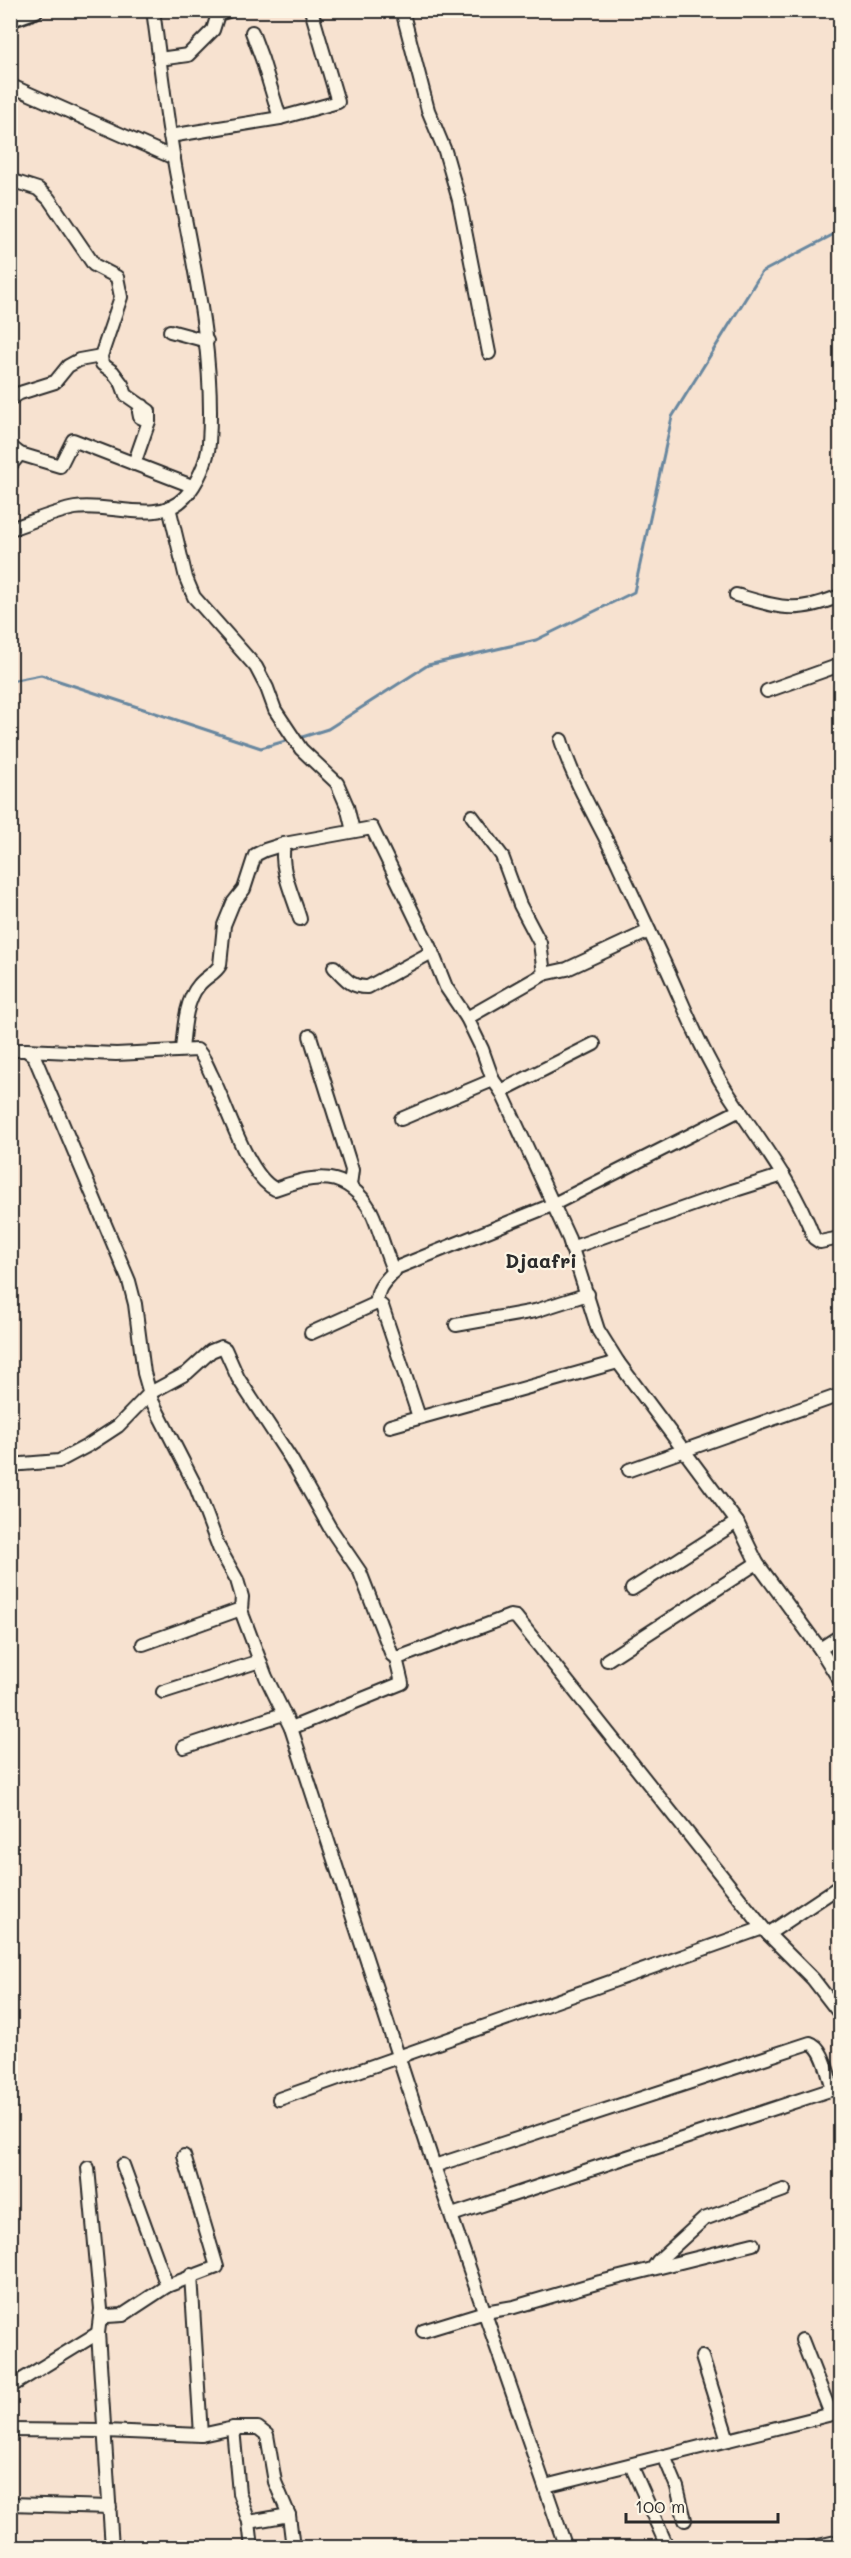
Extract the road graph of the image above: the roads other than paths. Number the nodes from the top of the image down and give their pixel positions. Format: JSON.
{"nodes":[{"id":1,"x":35,"y":10,"type":"edge"},
{"id":2,"x":153,"y":10,"type":"edge"},
{"id":3,"x":311,"y":10,"type":"edge"},
{"id":4,"x":402,"y":10,"type":"edge"},
{"id":5,"x":228,"y":11,"type":"edge"},
{"id":6,"x":10,"y":19,"type":"edge"},
{"id":7,"x":252,"y":32,"type":"dead end"},
{"id":8,"x":159,"y":59,"type":"junction"},
{"id":9,"x":10,"y":88,"type":"edge"},
{"id":10,"x":280,"y":118,"type":"junction"},
{"id":11,"x":170,"y":136,"type":"junction"},
{"id":12,"x":174,"y":158,"type":"junction"},
{"id":13,"x":10,"y":180,"type":"edge"},
{"id":14,"x":170,"y":330,"type":"dead end"},
{"id":15,"x":207,"y":341,"type":"junction"},
{"id":16,"x":489,"y":352,"type":"dead end"},
{"id":17,"x":101,"y":356,"type":"junction"},
{"id":18,"x":10,"y":399,"type":"edge"},
{"id":19,"x":15,"y":450,"type":"edge"},
{"id":20,"x":134,"y":464,"type":"junction"},
{"id":21,"x":10,"y":466,"type":"edge"},
{"id":22,"x":192,"y":486,"type":"junction"},
{"id":23,"x":169,"y":507,"type":"junction"},
{"id":24,"x":10,"y":529,"type":"edge"},
{"id":25,"x":736,"y":595,"type":"dead end"},
{"id":26,"x":840,"y":596,"type":"edge"},
{"id":27,"x":840,"y":665,"type":"edge"},
{"id":28,"x":766,"y":691,"type":"dead end"},
{"id":29,"x":561,"y":740,"type":"dead end"},
{"id":30,"x":472,"y":816,"type":"dead end"},
{"id":31,"x":353,"y":831,"type":"junction"},
{"id":32,"x":284,"y":844,"type":"junction"},
{"id":33,"x":300,"y":918,"type":"dead end"},
{"id":34,"x":649,"y":931,"type":"junction"},
{"id":35,"x":432,"y":952,"type":"junction"},
{"id":36,"x":334,"y":967,"type":"dead end"},
{"id":37,"x":544,"y":974,"type":"junction"},
{"id":38,"x":467,"y":1018,"type":"junction"},
{"id":39,"x":310,"y":1036,"type":"dead end"},
{"id":40,"x":594,"y":1044,"type":"dead end"},
{"id":41,"x":10,"y":1050,"type":"edge"},
{"id":42,"x":26,"y":1050,"type":"junction"},
{"id":43,"x":182,"y":1050,"type":"junction"},
{"id":44,"x":493,"y":1080,"type":"junction"},
{"id":45,"x":501,"y":1091,"type":"junction"},
{"id":46,"x":740,"y":1110,"type":"junction"},
{"id":47,"x":402,"y":1119,"type":"dead end"},
{"id":48,"x":783,"y":1175,"type":"junction"},
{"id":49,"x":350,"y":1185,"type":"junction"},
{"id":50,"x":552,"y":1204,"type":"junction"},
{"id":51,"x":840,"y":1238,"type":"edge"},
{"id":52,"x":571,"y":1248,"type":"junction"},
{"id":53,"x":394,"y":1272,"type":"junction"},
{"id":54,"x":588,"y":1294,"type":"junction"},
{"id":55,"x":376,"y":1303,"type":"junction"},
{"id":56,"x":456,"y":1325,"type":"dead end"},
{"id":57,"x":311,"y":1333,"type":"dead end"},
{"id":58,"x":618,"y":1362,"type":"junction"},
{"id":59,"x":150,"y":1393,"type":"junction"},
{"id":60,"x":840,"y":1395,"type":"edge"},
{"id":61,"x":419,"y":1417,"type":"junction"},
{"id":62,"x":390,"y":1426,"type":"dead end"},
{"id":63,"x":684,"y":1449,"type":"junction"},
{"id":64,"x":10,"y":1465,"type":"edge"},
{"id":65,"x":629,"y":1470,"type":"dead end"},
{"id":66,"x":737,"y":1522,"type":"junction"},
{"id":67,"x":757,"y":1563,"type":"junction"},
{"id":68,"x":632,"y":1590,"type":"dead end"},
{"id":69,"x":240,"y":1609,"type":"junction"},
{"id":70,"x":840,"y":1636,"type":"edge"},
{"id":71,"x":143,"y":1644,"type":"dead end"},
{"id":72,"x":820,"y":1648,"type":"junction"},
{"id":73,"x":396,"y":1658,"type":"junction"},
{"id":74,"x":607,"y":1660,"type":"dead end"},
{"id":75,"x":260,"y":1661,"type":"junction"},
{"id":76,"x":840,"y":1681,"type":"edge"},
{"id":77,"x":163,"y":1692,"type":"dead end"},
{"id":78,"x":283,"y":1714,"type":"junction"},
{"id":79,"x":291,"y":1728,"type":"junction"},
{"id":80,"x":184,"y":1747,"type":"dead end"},
{"id":81,"x":840,"y":1886,"type":"edge"},
{"id":82,"x":765,"y":1931,"type":"junction"},
{"id":83,"x":840,"y":2014,"type":"edge"},
{"id":84,"x":397,"y":2056,"type":"junction"},
{"id":85,"x":279,"y":2099,"type":"dead end"},
{"id":86,"x":184,"y":2156,"type":"dead end"},
{"id":87,"x":123,"y":2165,"type":"dead end"},
{"id":88,"x":434,"y":2166,"type":"junction"},
{"id":89,"x":88,"y":2168,"type":"dead end"},
{"id":90,"x":784,"y":2190,"type":"dead end"},
{"id":91,"x":452,"y":2215,"type":"junction"},
{"id":92,"x":753,"y":2244,"type":"dead end"},
{"id":93,"x":653,"y":2268,"type":"junction"},
{"id":94,"x":191,"y":2275,"type":"junction"},
{"id":95,"x":167,"y":2286,"type":"junction"},
{"id":96,"x":485,"y":2312,"type":"junction"},
{"id":97,"x":100,"y":2327,"type":"junction"},
{"id":98,"x":423,"y":2331,"type":"dead end"},
{"id":99,"x":802,"y":2340,"type":"dead end"},
{"id":100,"x":702,"y":2356,"type":"dead end"},
{"id":101,"x":10,"y":2387,"type":"edge"},
{"id":102,"x":836,"y":2413,"type":"edge"},
{"id":103,"x":233,"y":2428,"type":"junction"},
{"id":104,"x":10,"y":2430,"type":"edge"},
{"id":105,"x":105,"y":2431,"type":"junction"},
{"id":106,"x":201,"y":2435,"type":"junction"},
{"id":107,"x":728,"y":2440,"type":"junction"},
{"id":108,"x":664,"y":2456,"type":"junction"},
{"id":109,"x":631,"y":2465,"type":"junction"},
{"id":110,"x":545,"y":2486,"type":"junction"},
{"id":111,"x":10,"y":2504,"type":"edge"},
{"id":112,"x":110,"y":2507,"type":"junction"},
{"id":113,"x":289,"y":2515,"type":"junction"},
{"id":114,"x":686,"y":2520,"type":"dead end"},
{"id":115,"x":249,"y":2522,"type":"junction"},
{"id":116,"x":840,"y":2541,"type":"edge"},
{"id":117,"x":666,"y":2544,"type":"dead end"},
{"id":118,"x":112,"y":2547,"type":"edge"},
{"id":119,"x":252,"y":2547,"type":"edge"},
{"id":120,"x":293,"y":2547,"type":"edge"},
{"id":121,"x":566,"y":2547,"type":"edge"},
{"id":122,"x":809,"y":2547,"type":"edge"}],
"edges":[{"from":1,"to":6,"type":"main road"},
{"from":2,"to":8,"type":"street"},
{"from":3,"to":10,"type":"street"},
{"from":4,"to":16,"type":"street"},
{"from":5,"to":8,"type":"street"},
{"from":7,"to":10,"type":"street"},
{"from":8,"to":11,"type":"street"},
{"from":9,"to":12,"type":"street"},
{"from":10,"to":11,"type":"street"},
{"from":11,"to":12,"type":"street"},
{"from":12,"to":15,"type":"street"},
{"from":13,"to":17,"type":"street"},
{"from":14,"to":15,"type":"street"},
{"from":15,"to":22,"type":"street"},
{"from":17,"to":18,"type":"street"},
{"from":17,"to":20,"type":"street"},
{"from":19,"to":20,"type":"street"},
{"from":19,"to":21,"type":"street"},
{"from":20,"to":22,"type":"street"},
{"from":22,"to":23,"type":"street"},
{"from":23,"to":24,"type":"street"},
{"from":23,"to":31,"type":"street"},
{"from":25,"to":26,"type":"street"},
{"from":27,"to":28,"type":"street"},
{"from":29,"to":34,"type":"street"},
{"from":30,"to":37,"type":"street"},
{"from":31,"to":32,"type":"street"},
{"from":31,"to":35,"type":"street"},
{"from":32,"to":33,"type":"street"},
{"from":32,"to":43,"type":"street"},
{"from":34,"to":37,"type":"street"},
{"from":34,"to":46,"type":"street"},
{"from":35,"to":36,"type":"street"},
{"from":35,"to":38,"type":"street"},
{"from":37,"to":38,"type":"street"},
{"from":38,"to":44,"type":"street"},
{"from":39,"to":49,"type":"street"},
{"from":40,"to":45,"type":"street"},
{"from":41,"to":42,"type":"street"},
{"from":42,"to":43,"type":"street"},
{"from":42,"to":59,"type":"street"},
{"from":43,"to":49,"type":"street"},
{"from":44,"to":45,"type":"street"},
{"from":44,"to":47,"type":"street"},
{"from":45,"to":50,"type":"street"},
{"from":46,"to":48,"type":"street"},
{"from":46,"to":50,"type":"street"},
{"from":48,"to":51,"type":"street"},
{"from":48,"to":52,"type":"street"},
{"from":49,"to":53,"type":"street"},
{"from":50,"to":52,"type":"street"},
{"from":50,"to":53,"type":"street"},
{"from":52,"to":54,"type":"street"},
{"from":53,"to":55,"type":"street"},
{"from":54,"to":56,"type":"street"},
{"from":54,"to":58,"type":"street"},
{"from":55,"to":57,"type":"street"},
{"from":55,"to":61,"type":"street"},
{"from":58,"to":61,"type":"street"},
{"from":58,"to":63,"type":"street"},
{"from":59,"to":64,"type":"street"},
{"from":59,"to":69,"type":"street"},
{"from":59,"to":73,"type":"street"},
{"from":60,"to":63,"type":"street"},
{"from":61,"to":62,"type":"street"},
{"from":63,"to":65,"type":"street"},
{"from":63,"to":66,"type":"street"},
{"from":66,"to":67,"type":"street"},
{"from":66,"to":68,"type":"street"},
{"from":67,"to":72,"type":"street"},
{"from":67,"to":74,"type":"street"},
{"from":69,"to":71,"type":"street"},
{"from":69,"to":75,"type":"street"},
{"from":70,"to":72,"type":"street"},
{"from":72,"to":76,"type":"street"},
{"from":73,"to":79,"type":"street"},
{"from":73,"to":82,"type":"street"},
{"from":75,"to":77,"type":"street"},
{"from":75,"to":78,"type":"street"},
{"from":78,"to":79,"type":"street"},
{"from":78,"to":80,"type":"street"},
{"from":79,"to":84,"type":"street"},
{"from":81,"to":82,"type":"street"},
{"from":82,"to":83,"type":"street"},
{"from":82,"to":84,"type":"street"},
{"from":84,"to":85,"type":"street"},
{"from":84,"to":88,"type":"street"},
{"from":86,"to":94,"type":"street"},
{"from":87,"to":95,"type":"street"},
{"from":88,"to":91,"type":"street"},
{"from":88,"to":91,"type":"street"},
{"from":89,"to":97,"type":"street"},
{"from":90,"to":93,"type":"street"},
{"from":91,"to":96,"type":"street"},
{"from":92,"to":93,"type":"street"},
{"from":93,"to":96,"type":"street"},
{"from":94,"to":95,"type":"street"},
{"from":94,"to":106,"type":"street"},
{"from":95,"to":97,"type":"street"},
{"from":96,"to":98,"type":"street"},
{"from":96,"to":110,"type":"street"},
{"from":97,"to":101,"type":"street"},
{"from":97,"to":105,"type":"street"},
{"from":99,"to":102,"type":"street"},
{"from":100,"to":107,"type":"street"},
{"from":102,"to":107,"type":"street"},
{"from":103,"to":106,"type":"street"},
{"from":103,"to":113,"type":"street"},
{"from":103,"to":115,"type":"street"},
{"from":104,"to":105,"type":"street"},
{"from":105,"to":106,"type":"street"},
{"from":105,"to":112,"type":"street"},
{"from":107,"to":108,"type":"street"},
{"from":108,"to":109,"type":"street"},
{"from":108,"to":114,"type":"street"},
{"from":109,"to":110,"type":"street"},
{"from":109,"to":117,"type":"street"},
{"from":110,"to":121,"type":"street"},
{"from":111,"to":112,"type":"street"},
{"from":112,"to":118,"type":"street"},
{"from":113,"to":115,"type":"street"},
{"from":113,"to":120,"type":"street"},
{"from":115,"to":119,"type":"street"},
{"from":116,"to":122,"type":"street"}]}
